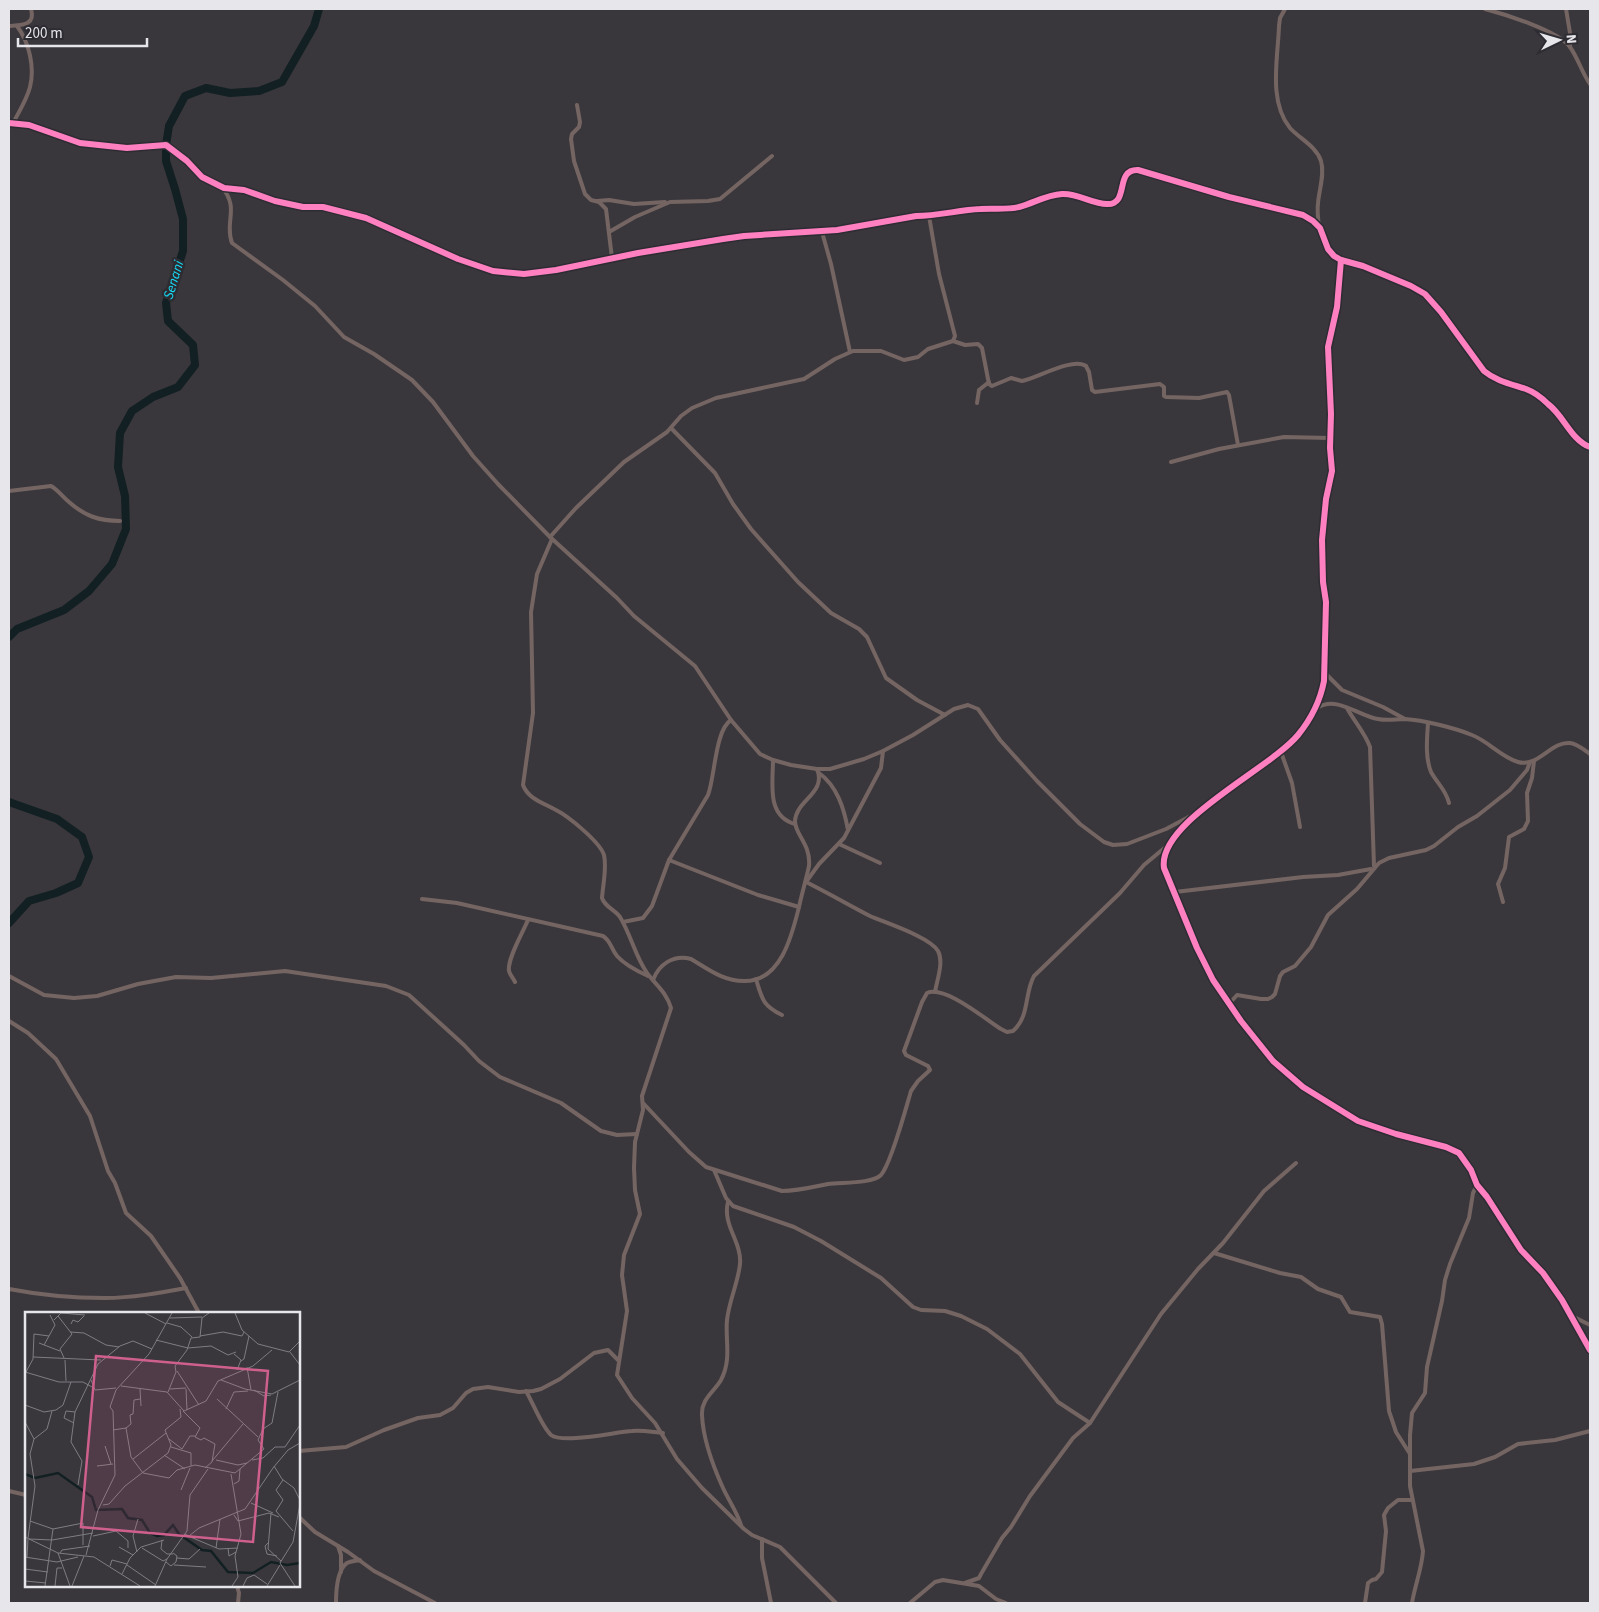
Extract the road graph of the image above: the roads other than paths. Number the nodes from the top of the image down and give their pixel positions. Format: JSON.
{"nodes":[{"id":1,"x":31,"y":9,"type":"edge"},
{"id":2,"x":1285,"y":9,"type":"edge"},
{"id":3,"x":1485,"y":9,"type":"edge"},
{"id":4,"x":1566,"y":9,"type":"edge"},
{"id":5,"x":9,"y":26,"type":"edge"},
{"id":6,"x":17,"y":26,"type":"junction"},
{"id":7,"x":1570,"y":47,"type":"junction"},
{"id":8,"x":1590,"y":84,"type":"edge"},
{"id":9,"x":577,"y":105,"type":"dead end"},
{"id":10,"x":11,"y":123,"type":"edge"},
{"id":11,"x":772,"y":156,"type":"dead end"},
{"id":12,"x":222,"y":187,"type":"junction"},
{"id":13,"x":596,"y":201,"type":"junction"},
{"id":14,"x":670,"y":202,"type":"junction"},
{"id":15,"x":929,"y":216,"type":"junction"},
{"id":16,"x":1320,"y":228,"type":"junction"},
{"id":17,"x":609,"y":232,"type":"junction"},
{"id":18,"x":822,"y":232,"type":"junction"},
{"id":19,"x":612,"y":258,"type":"junction"},
{"id":20,"x":1341,"y":260,"type":"junction"},
{"id":21,"x":953,"y":341,"type":"junction"},
{"id":22,"x":850,"y":352,"type":"junction"},
{"id":23,"x":988,"y":382,"type":"junction"},
{"id":24,"x":977,"y":403,"type":"dead end"},
{"id":25,"x":671,"y":428,"type":"junction"},
{"id":26,"x":1330,"y":438,"type":"junction"},
{"id":27,"x":1238,"y":445,"type":"junction"},
{"id":28,"x":1590,"y":447,"type":"edge"},
{"id":29,"x":1171,"y":462,"type":"dead end"},
{"id":30,"x":9,"y":491,"type":"edge"},
{"id":31,"x":120,"y":521,"type":"dead end"},
{"id":32,"x":551,"y":538,"type":"junction"},
{"id":33,"x":1324,"y":672,"type":"junction"},
{"id":34,"x":1347,"y":708,"type":"junction"},
{"id":35,"x":1316,"y":709,"type":"junction"},
{"id":36,"x":945,"y":715,"type":"junction"},
{"id":37,"x":1405,"y":719,"type":"junction"},
{"id":38,"x":731,"y":720,"type":"junction"},
{"id":39,"x":1428,"y":724,"type":"junction"},
{"id":40,"x":883,"y":751,"type":"junction"},
{"id":41,"x":1281,"y":752,"type":"junction"},
{"id":42,"x":1590,"y":754,"type":"edge"},
{"id":43,"x":772,"y":760,"type":"junction"},
{"id":44,"x":1532,"y":761,"type":"junction"},
{"id":45,"x":818,"y":771,"type":"junction"},
{"id":46,"x":1449,"y":803,"type":"dead end"},
{"id":47,"x":1206,"y":806,"type":"junction"},
{"id":48,"x":795,"y":824,"type":"junction"},
{"id":49,"x":1300,"y":827,"type":"dead end"},
{"id":50,"x":848,"y":830,"type":"junction"},
{"id":51,"x":839,"y":844,"type":"junction"},
{"id":52,"x":1168,"y":845,"type":"junction"},
{"id":53,"x":669,"y":860,"type":"junction"},
{"id":54,"x":880,"y":863,"type":"dead end"},
{"id":55,"x":1373,"y":868,"type":"junction"},
{"id":56,"x":806,"y":882,"type":"junction"},
{"id":57,"x":1175,"y":892,"type":"junction"},
{"id":58,"x":422,"y":899,"type":"dead end"},
{"id":59,"x":1503,"y":902,"type":"dead end"},
{"id":60,"x":799,"y":907,"type":"junction"},
{"id":61,"x":528,"y":920,"type":"junction"},
{"id":62,"x":623,"y":922,"type":"junction"},
{"id":63,"x":10,"y":977,"type":"edge"},
{"id":64,"x":652,"y":978,"type":"junction"},
{"id":65,"x":756,"y":979,"type":"junction"},
{"id":66,"x":515,"y":982,"type":"dead end"},
{"id":67,"x":9,"y":983,"type":"edge"},
{"id":68,"x":935,"y":992,"type":"junction"},
{"id":69,"x":1229,"y":1004,"type":"junction"},
{"id":70,"x":782,"y":1015,"type":"dead end"},
{"id":71,"x":9,"y":1022,"type":"edge"},
{"id":72,"x":643,"y":1103,"type":"junction"},
{"id":73,"x":637,"y":1134,"type":"junction"},
{"id":74,"x":1296,"y":1163,"type":"dead end"},
{"id":75,"x":714,"y":1170,"type":"junction"},
{"id":76,"x":1477,"y":1185,"type":"junction"},
{"id":77,"x":728,"y":1202,"type":"junction"},
{"id":78,"x":1214,"y":1254,"type":"junction"},
{"id":79,"x":186,"y":1288,"type":"junction"},
{"id":80,"x":9,"y":1289,"type":"edge"},
{"id":81,"x":198,"y":1312,"type":"edge"},
{"id":82,"x":1572,"y":1316,"type":"junction"},
{"id":83,"x":1590,"y":1325,"type":"edge"},
{"id":84,"x":1590,"y":1350,"type":"edge"},
{"id":85,"x":618,"y":1360,"type":"junction"},
{"id":86,"x":526,"y":1391,"type":"junction"},
{"id":87,"x":1090,"y":1423,"type":"junction"},
{"id":88,"x":1590,"y":1431,"type":"edge"},
{"id":89,"x":662,"y":1433,"type":"junction"},
{"id":90,"x":300,"y":1451,"type":"edge"},
{"id":91,"x":1410,"y":1454,"type":"junction"},
{"id":92,"x":1410,"y":1472,"type":"junction"},
{"id":93,"x":9,"y":1491,"type":"edge"},
{"id":94,"x":25,"y":1495,"type":"edge"},
{"id":95,"x":1412,"y":1500,"type":"junction"},
{"id":96,"x":300,"y":1518,"type":"edge"},
{"id":97,"x":742,"y":1527,"type":"junction"},
{"id":98,"x":762,"y":1539,"type":"junction"},
{"id":99,"x":338,"y":1546,"type":"junction"},
{"id":100,"x":360,"y":1560,"type":"junction"},
{"id":101,"x":341,"y":1572,"type":"junction"},
{"id":102,"x":965,"y":1583,"type":"junction"},
{"id":103,"x":237,"y":1587,"type":"edge"},
{"id":104,"x":238,"y":1603,"type":"edge"},
{"id":105,"x":336,"y":1603,"type":"edge"},
{"id":106,"x":435,"y":1603,"type":"edge"},
{"id":107,"x":771,"y":1603,"type":"edge"},
{"id":108,"x":836,"y":1603,"type":"edge"},
{"id":109,"x":910,"y":1603,"type":"edge"},
{"id":110,"x":1006,"y":1603,"type":"edge"},
{"id":111,"x":1365,"y":1603,"type":"edge"},
{"id":112,"x":1412,"y":1603,"type":"edge"}],
"edges":[{"from":1,"to":6,"type":"street"},
{"from":2,"to":16,"type":"street"},
{"from":3,"to":7,"type":"street"},
{"from":4,"to":7,"type":"street"},
{"from":5,"to":6,"type":"street"},
{"from":6,"to":10,"type":"street"},
{"from":7,"to":8,"type":"street"},
{"from":9,"to":13,"type":"street"},
{"from":10,"to":12,"type":"street"},
{"from":11,"to":14,"type":"street"},
{"from":12,"to":19,"type":"street"},
{"from":12,"to":32,"type":"street"},
{"from":13,"to":14,"type":"street"},
{"from":13,"to":17,"type":"street"},
{"from":14,"to":17,"type":"street"},
{"from":15,"to":16,"type":"street"},
{"from":15,"to":18,"type":"street"},
{"from":15,"to":21,"type":"street"},
{"from":16,"to":20,"type":"street"},
{"from":17,"to":19,"type":"street"},
{"from":18,"to":19,"type":"street"},
{"from":18,"to":22,"type":"street"},
{"from":20,"to":26,"type":"street"},
{"from":20,"to":28,"type":"street"},
{"from":21,"to":22,"type":"street"},
{"from":21,"to":23,"type":"street"},
{"from":22,"to":25,"type":"street"},
{"from":23,"to":24,"type":"street"},
{"from":23,"to":27,"type":"street"},
{"from":25,"to":32,"type":"street"},
{"from":25,"to":36,"type":"street"},
{"from":26,"to":27,"type":"street"},
{"from":26,"to":33,"type":"street"},
{"from":27,"to":29,"type":"street"},
{"from":30,"to":31,"type":"street"},
{"from":32,"to":38,"type":"street"},
{"from":32,"to":62,"type":"street"},
{"from":33,"to":35,"type":"street"},
{"from":33,"to":37,"type":"street"},
{"from":34,"to":35,"type":"street"},
{"from":34,"to":37,"type":"street"},
{"from":34,"to":55,"type":"street"},
{"from":35,"to":41,"type":"street"},
{"from":36,"to":40,"type":"street"},
{"from":36,"to":47,"type":"street"},
{"from":37,"to":39,"type":"street"},
{"from":38,"to":43,"type":"street"},
{"from":38,"to":53,"type":"street"},
{"from":39,"to":44,"type":"street"},
{"from":39,"to":46,"type":"street"},
{"from":40,"to":45,"type":"street"},
{"from":40,"to":50,"type":"street"},
{"from":41,"to":47,"type":"street"},
{"from":41,"to":49,"type":"street"},
{"from":42,"to":44,"type":"street"},
{"from":43,"to":45,"type":"street"},
{"from":43,"to":48,"type":"street"},
{"from":44,"to":55,"type":"street"},
{"from":44,"to":59,"type":"street"},
{"from":45,"to":48,"type":"street"},
{"from":45,"to":50,"type":"street"},
{"from":47,"to":52,"type":"street"},
{"from":48,"to":56,"type":"street"},
{"from":50,"to":51,"type":"street"},
{"from":51,"to":54,"type":"street"},
{"from":51,"to":56,"type":"street"},
{"from":52,"to":57,"type":"street"},
{"from":52,"to":68,"type":"street"},
{"from":53,"to":60,"type":"street"},
{"from":53,"to":62,"type":"street"},
{"from":55,"to":57,"type":"street"},
{"from":55,"to":69,"type":"street"},
{"from":56,"to":60,"type":"street"},
{"from":56,"to":68,"type":"street"},
{"from":57,"to":69,"type":"street"},
{"from":58,"to":61,"type":"street"},
{"from":60,"to":65,"type":"street"},
{"from":61,"to":64,"type":"street"},
{"from":61,"to":66,"type":"street"},
{"from":62,"to":64,"type":"street"},
{"from":63,"to":67,"type":"street"},
{"from":63,"to":73,"type":"street"},
{"from":64,"to":65,"type":"street"},
{"from":64,"to":72,"type":"street"},
{"from":65,"to":70,"type":"street"},
{"from":68,"to":75,"type":"street"},
{"from":69,"to":76,"type":"street"},
{"from":71,"to":79,"type":"street"},
{"from":72,"to":73,"type":"street"},
{"from":72,"to":75,"type":"street"},
{"from":73,"to":85,"type":"street"},
{"from":74,"to":78,"type":"street"},
{"from":75,"to":77,"type":"street"},
{"from":76,"to":82,"type":"street"},
{"from":76,"to":91,"type":"street"},
{"from":77,"to":87,"type":"street"},
{"from":77,"to":97,"type":"street"},
{"from":78,"to":87,"type":"street"},
{"from":78,"to":91,"type":"street"},
{"from":79,"to":80,"type":"street"},
{"from":79,"to":81,"type":"street"},
{"from":82,"to":83,"type":"street"},
{"from":82,"to":84,"type":"street"},
{"from":85,"to":86,"type":"street"},
{"from":85,"to":89,"type":"street"},
{"from":86,"to":89,"type":"street"},
{"from":86,"to":90,"type":"street"},
{"from":87,"to":102,"type":"street"},
{"from":88,"to":92,"type":"street"},
{"from":89,"to":97,"type":"street"},
{"from":91,"to":92,"type":"street"},
{"from":92,"to":95,"type":"street"},
{"from":93,"to":94,"type":"street"},
{"from":95,"to":111,"type":"street"},
{"from":95,"to":112,"type":"street"},
{"from":96,"to":99,"type":"street"},
{"from":97,"to":98,"type":"street"},
{"from":98,"to":107,"type":"street"},
{"from":98,"to":108,"type":"street"},
{"from":99,"to":100,"type":"street"},
{"from":99,"to":101,"type":"street"},
{"from":100,"to":101,"type":"street"},
{"from":100,"to":106,"type":"street"},
{"from":101,"to":105,"type":"street"},
{"from":102,"to":109,"type":"street"},
{"from":102,"to":110,"type":"street"},
{"from":103,"to":104,"type":"street"}]}
